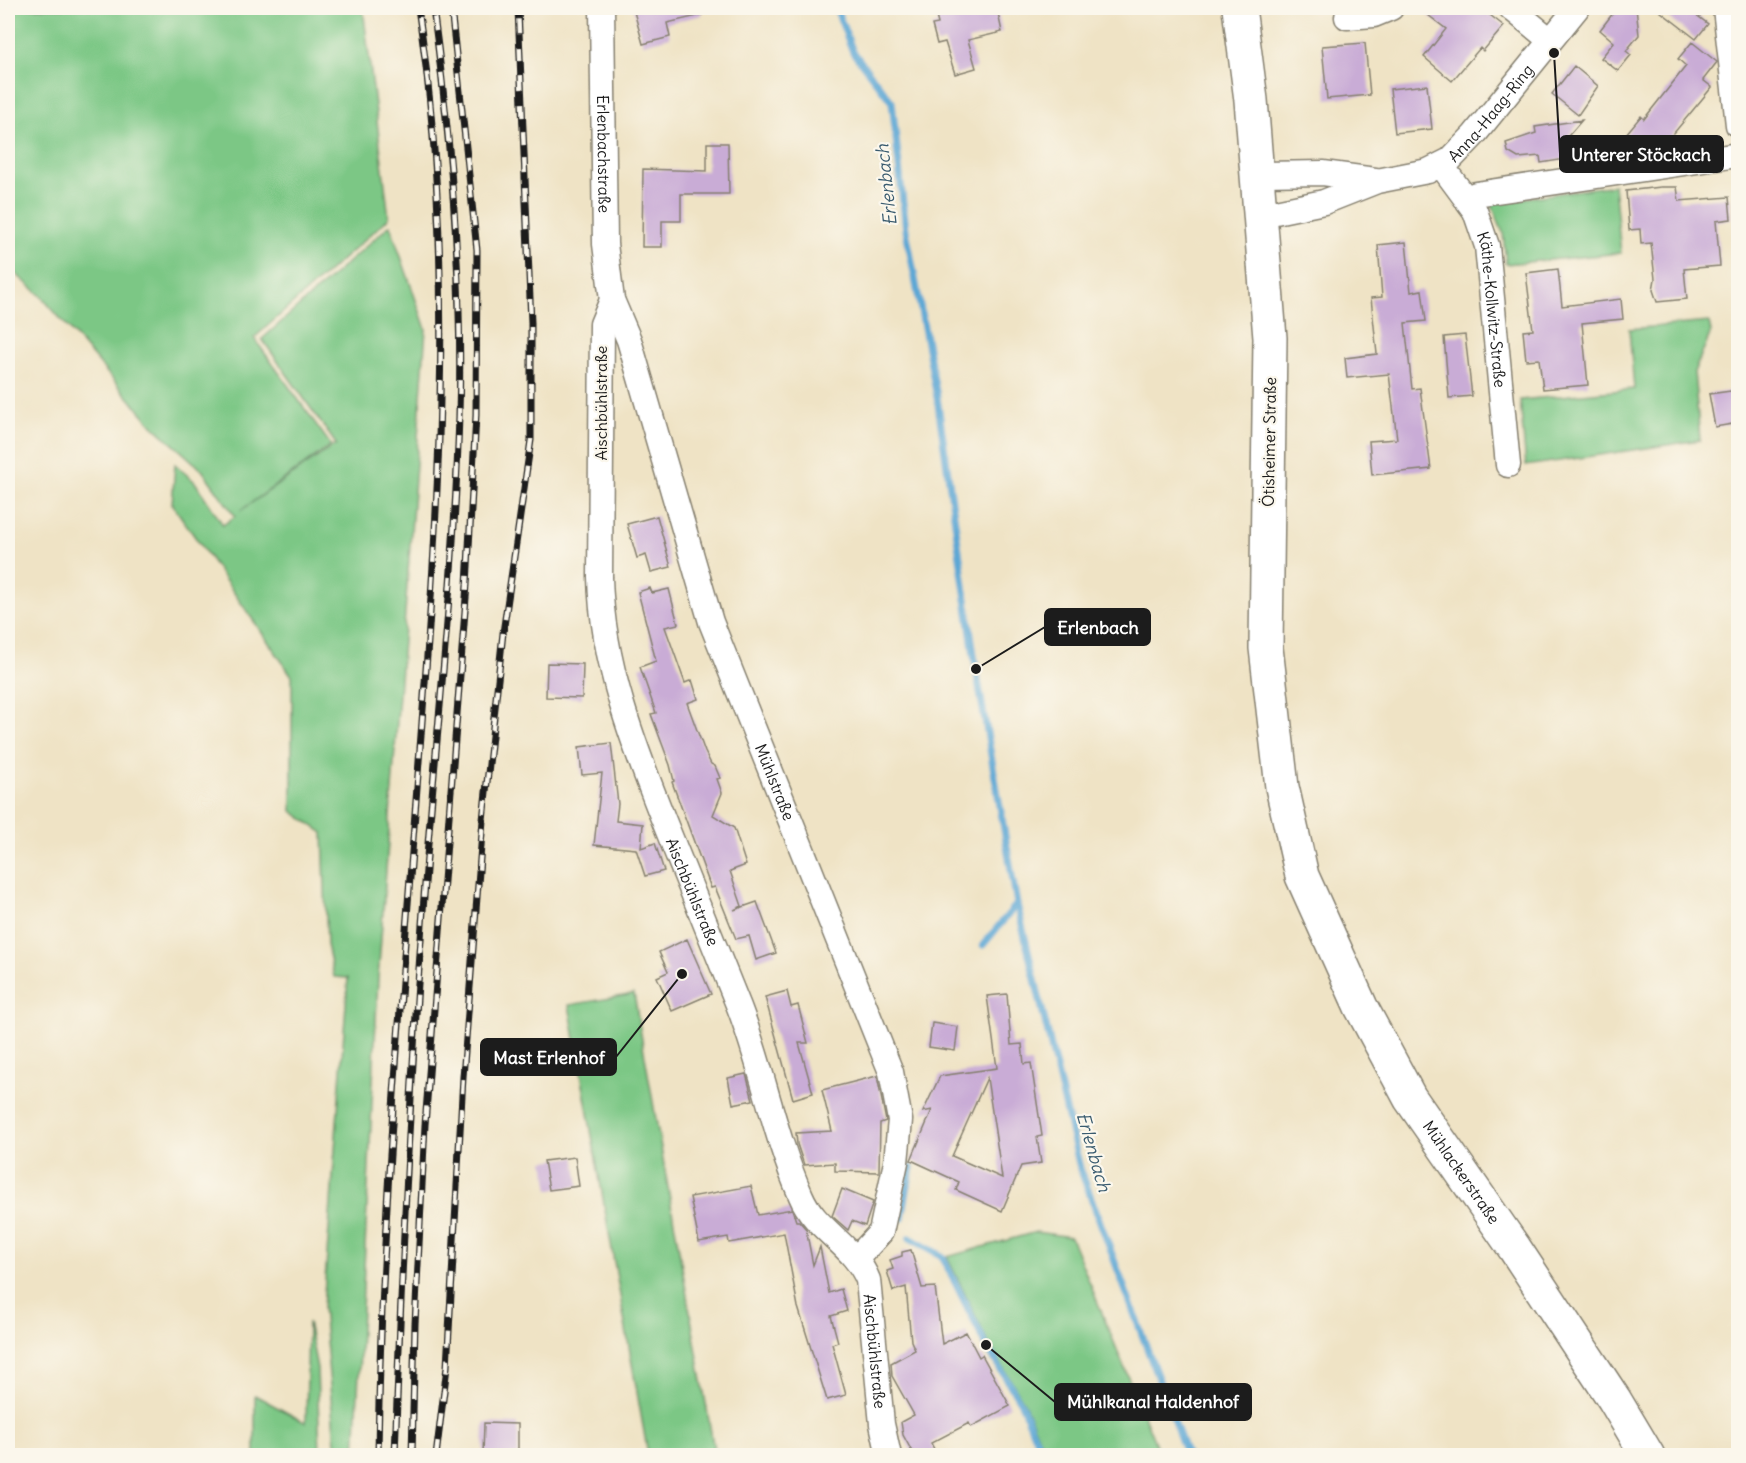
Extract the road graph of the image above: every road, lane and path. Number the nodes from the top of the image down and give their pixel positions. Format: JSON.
{"nodes":[{"id":1,"x":602,"y":8,"type":"edge"},
{"id":2,"x":1239,"y":8,"type":"edge"},
{"id":3,"x":1391,"y":8,"type":"edge"},
{"id":4,"x":1511,"y":8,"type":"edge"},
{"id":5,"x":1577,"y":8,"type":"edge"},
{"id":6,"x":1725,"y":8,"type":"edge"},
{"id":7,"x":1347,"y":17,"type":"dead end"},
{"id":8,"x":1550,"y":40,"type":"junction"},
{"id":9,"x":1738,"y":125,"type":"edge"},
{"id":10,"x":1738,"y":155,"type":"edge"},
{"id":11,"x":1441,"y":165,"type":"junction"},
{"id":12,"x":1257,"y":174,"type":"junction"},
{"id":13,"x":1377,"y":181,"type":"junction"},
{"id":14,"x":1467,"y":199,"type":"junction"},
{"id":15,"x":1261,"y":215,"type":"junction"},
{"id":16,"x":612,"y":300,"type":"junction"},
{"id":17,"x":1508,"y":465,"type":"dead end"},
{"id":18,"x":1302,"y":876,"type":"joint"},
{"id":19,"x":856,"y":1259,"type":"junction"},
{"id":20,"x":889,"y":1455,"type":"edge"},
{"id":21,"x":1648,"y":1455,"type":"edge"}],
"edges":[{"from":1,"to":16,"type":"street","name":"Erlenbachstraße"},
{"from":2,"to":12,"type":"main road","name":"Ötisheimer Straße"},
{"from":3,"to":7,"type":"street"},
{"from":4,"to":8,"type":"street"},
{"from":5,"to":8,"type":"street","name":"Anna-Haag-Ring"},
{"from":6,"to":9,"type":"street"},
{"from":8,"to":11,"type":"street","name":"Anna-Haag-Ring"},
{"from":10,"to":14,"type":"street"},
{"from":11,"to":13,"type":"street","name":"Anna-Haag-Ring"},
{"from":11,"to":14,"type":"street","name":"Käthe-Kollwitz-Straße"},
{"from":12,"to":13,"type":"street","name":"Anna-Haag-Ring"},
{"from":12,"to":15,"type":"main road","name":"Ötisheimer Straße"},
{"from":13,"to":15,"type":"street","name":"Anna-Haag-Ring"},
{"from":14,"to":17,"type":"street","name":"Käthe-Kollwitz-Straße"},
{"from":15,"to":18,"type":"main road","name":"Ötisheimer Straße"},
{"from":16,"to":19,"type":"street","name":"Aischbühlstraße"},
{"from":16,"to":19,"type":"street","name":"Mühlstraße"},
{"from":18,"to":21,"type":"main road","name":"Mühlackerstraße"},
{"from":19,"to":20,"type":"street","name":"Aischbühlstraße"}]}
